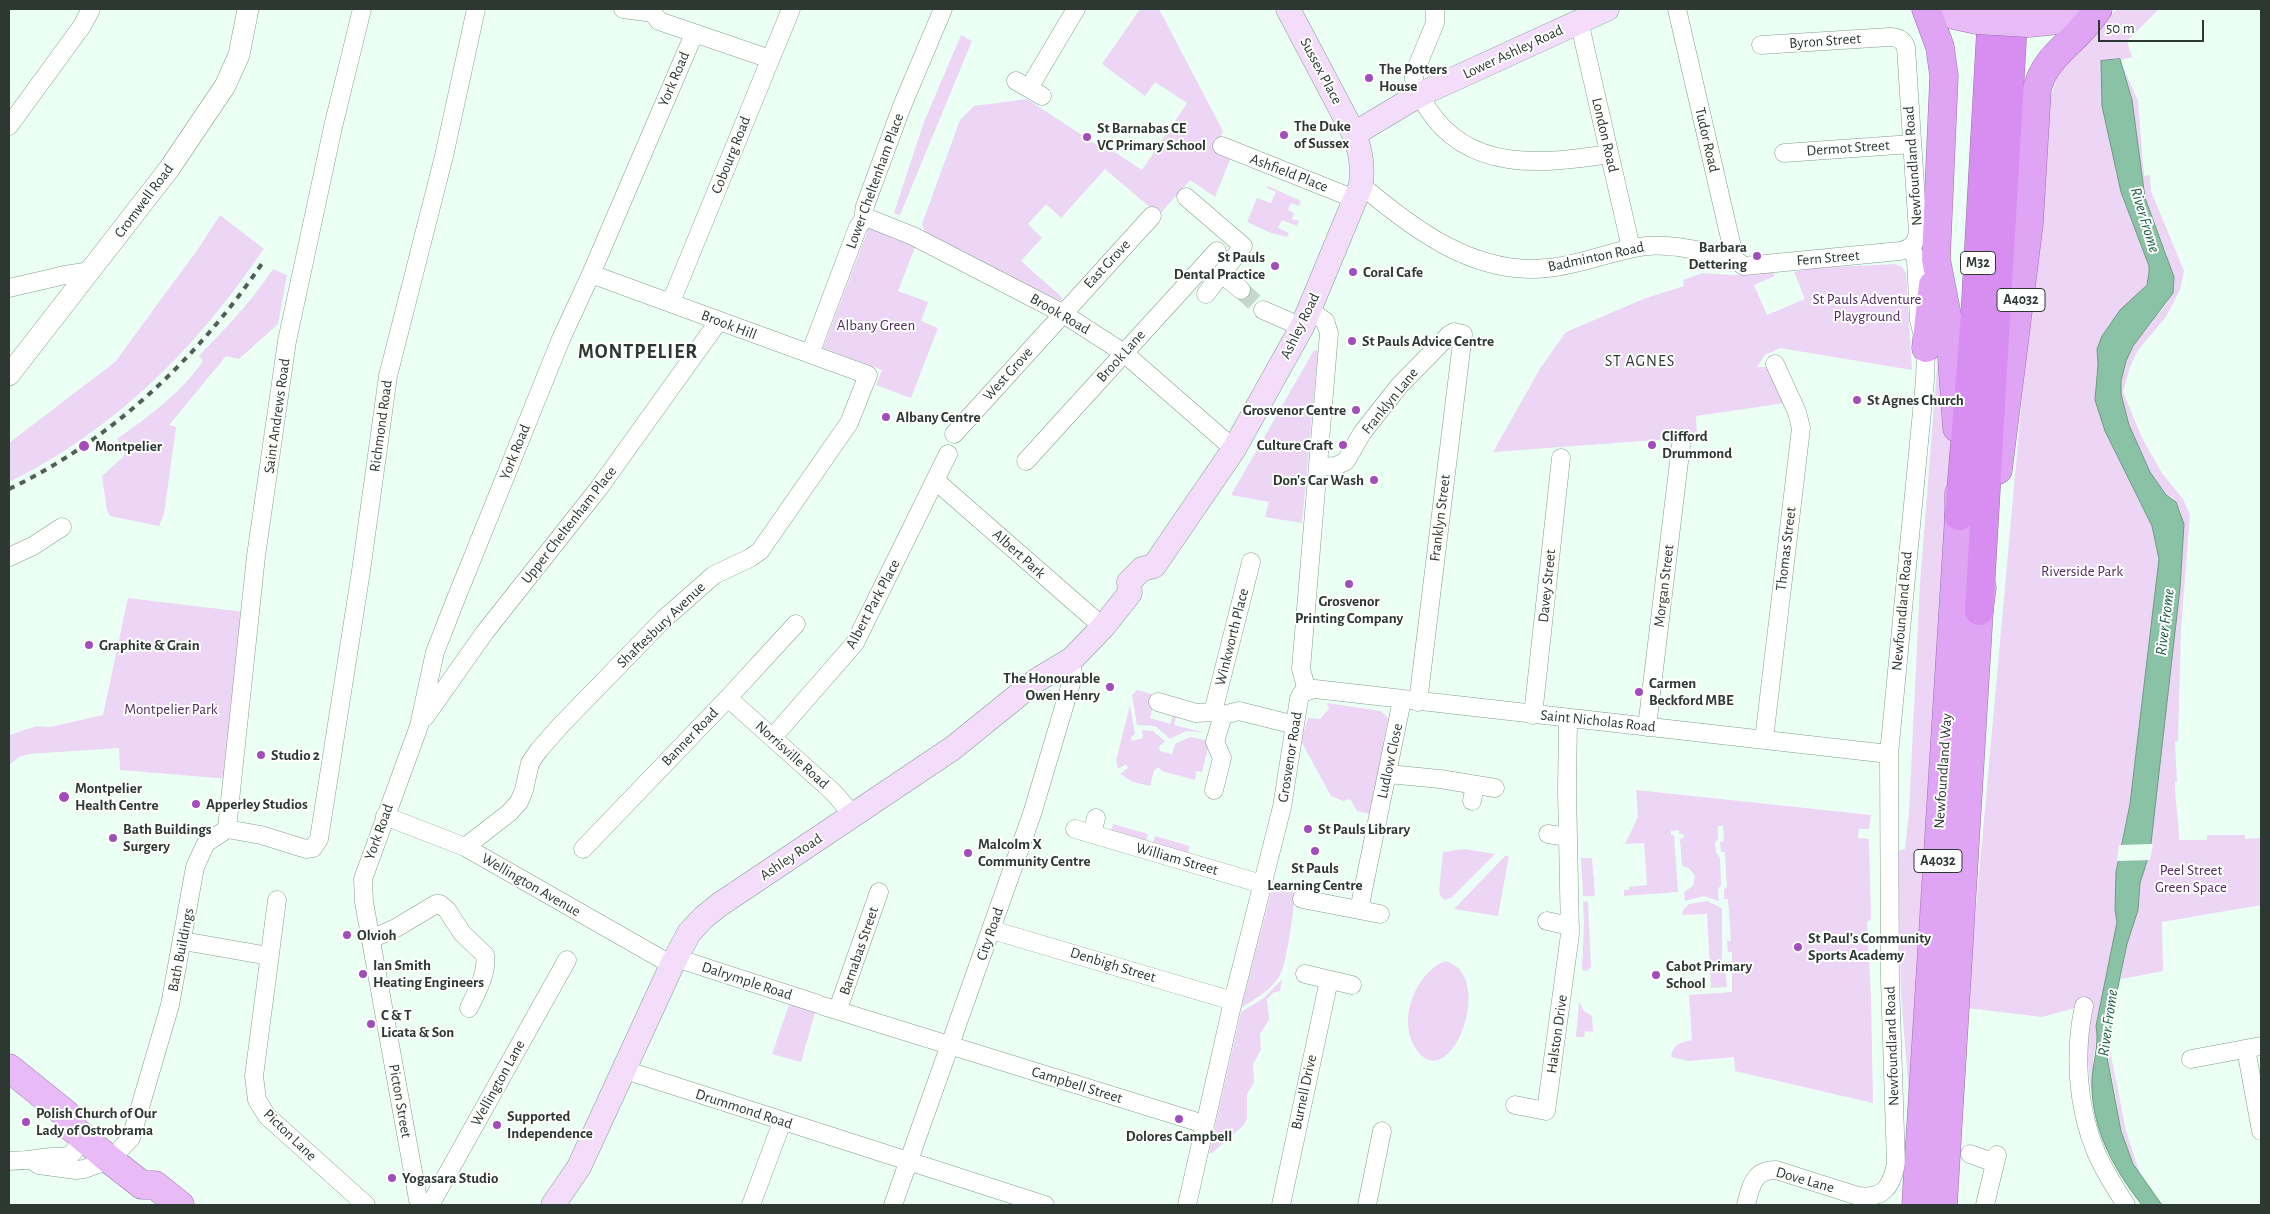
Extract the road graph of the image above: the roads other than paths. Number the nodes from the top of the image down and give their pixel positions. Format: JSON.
{"nodes":[{"id":1,"x":91,"y":9,"type":"edge"},
{"id":2,"x":248,"y":9,"type":"edge"},
{"id":3,"x":362,"y":9,"type":"edge"},
{"id":4,"x":476,"y":9,"type":"edge"},
{"id":5,"x":623,"y":9,"type":"edge"},
{"id":6,"x":791,"y":9,"type":"edge"},
{"id":7,"x":943,"y":9,"type":"edge"},
{"id":8,"x":1076,"y":9,"type":"edge"},
{"id":9,"x":1288,"y":9,"type":"edge"},
{"id":10,"x":1435,"y":9,"type":"edge"},
{"id":11,"x":1607,"y":9,"type":"edge"},
{"id":12,"x":1677,"y":9,"type":"edge"},
{"id":13,"x":1926,"y":9,"type":"edge"},
{"id":14,"x":1943,"y":9,"type":"edge"},
{"id":15,"x":2088,"y":9,"type":"edge"},
{"id":16,"x":2098,"y":9,"type":"edge"},
{"id":17,"x":654,"y":11,"type":"edge"},
{"id":18,"x":1985,"y":14,"type":"edge"},
{"id":19,"x":2022,"y":16,"type":"edge"},
{"id":20,"x":1580,"y":21,"type":"junction"},
{"id":21,"x":694,"y":34,"type":"junction"},
{"id":22,"x":1890,"y":37,"type":"joint"},
{"id":23,"x":1761,"y":45,"type":"dead end"},
{"id":24,"x":770,"y":59,"type":"junction"},
{"id":25,"x":1029,"y":88,"type":"dead end"},
{"id":26,"x":1419,"y":95,"type":"junction"},
{"id":27,"x":9,"y":126,"type":"edge"},
{"id":28,"x":1354,"y":134,"type":"junction"},
{"id":29,"x":1912,"y":144,"type":"junction"},
{"id":30,"x":1222,"y":146,"type":"dead end"},
{"id":31,"x":1784,"y":153,"type":"dead end"},
{"id":32,"x":1609,"y":154,"type":"junction"},
{"id":33,"x":1358,"y":192,"type":"junction"},
{"id":34,"x":1186,"y":197,"type":"dead end"},
{"id":35,"x":1152,"y":216,"type":"dead end"},
{"id":36,"x":863,"y":220,"type":"junction"},
{"id":37,"x":1911,"y":246,"type":"junction"},
{"id":38,"x":1631,"y":248,"type":"junction"},
{"id":39,"x":1217,"y":251,"type":"dead end"},
{"id":40,"x":1936,"y":259,"type":"junction"},
{"id":41,"x":1739,"y":261,"type":"junction"},
{"id":42,"x":91,"y":271,"type":"junction"},
{"id":43,"x":591,"y":274,"type":"junction"},
{"id":44,"x":1222,"y":274,"type":"junction"},
{"id":45,"x":9,"y":288,"type":"edge"},
{"id":46,"x":1241,"y":290,"type":"tunnel mouth"},
{"id":47,"x":1206,"y":294,"type":"dead end"},
{"id":48,"x":671,"y":302,"type":"junction"},
{"id":49,"x":1263,"y":310,"type":"tunnel mouth"},
{"id":50,"x":1062,"y":313,"type":"junction"},
{"id":51,"x":1306,"y":319,"type":"junction"},
{"id":52,"x":718,"y":322,"type":"junction"},
{"id":53,"x":1463,"y":334,"type":"joint"},
{"id":54,"x":1926,"y":348,"type":"junction"},
{"id":55,"x":1124,"y":353,"type":"junction"},
{"id":56,"x":810,"y":354,"type":"junction"},
{"id":57,"x":1774,"y":364,"type":"dead end"},
{"id":58,"x":9,"y":375,"type":"edge"},
{"id":59,"x":868,"y":375,"type":"joint"},
{"id":60,"x":954,"y":434,"type":"dead end"},
{"id":61,"x":1681,"y":445,"type":"dead end"},
{"id":62,"x":1234,"y":450,"type":"junction"},
{"id":63,"x":948,"y":454,"type":"dead end"},
{"id":64,"x":1561,"y":458,"type":"dead end"},
{"id":65,"x":1026,"y":461,"type":"dead end"},
{"id":66,"x":1318,"y":467,"type":"junction"},
{"id":67,"x":936,"y":481,"type":"junction"},
{"id":68,"x":1959,"y":516,"type":"junction"},
{"id":69,"x":62,"y":527,"type":"dead end"},
{"id":70,"x":9,"y":557,"type":"edge"},
{"id":71,"x":1251,"y":562,"type":"dead end"},
{"id":72,"x":1979,"y":611,"type":"junction"},
{"id":73,"x":796,"y":624,"type":"dead end"},
{"id":74,"x":1103,"y":627,"type":"junction"},
{"id":75,"x":1072,"y":659,"type":"junction"},
{"id":76,"x":1307,"y":691,"type":"junction"},
{"id":77,"x":728,"y":698,"type":"junction"},
{"id":78,"x":1410,"y":701,"type":"junction"},
{"id":79,"x":1158,"y":702,"type":"dead end"},
{"id":80,"x":1218,"y":714,"type":"junction"},
{"id":81,"x":1534,"y":714,"type":"junction"},
{"id":82,"x":1568,"y":719,"type":"junction"},
{"id":83,"x":1295,"y":725,"type":"junction"},
{"id":84,"x":419,"y":726,"type":"junction"},
{"id":85,"x":1647,"y":727,"type":"junction"},
{"id":86,"x":773,"y":737,"type":"junction"},
{"id":87,"x":1764,"y":739,"type":"junction"},
{"id":88,"x":1889,"y":754,"type":"junction"},
{"id":89,"x":1388,"y":774,"type":"junction"},
{"id":90,"x":1495,"y":788,"type":"dead end"},
{"id":91,"x":1214,"y":790,"type":"dead end"},
{"id":92,"x":854,"y":815,"type":"junction"},
{"id":93,"x":385,"y":816,"type":"junction"},
{"id":94,"x":227,"y":828,"type":"junction"},
{"id":95,"x":1075,"y":829,"type":"dead end"},
{"id":96,"x":1548,"y":834,"type":"dead end"},
{"id":97,"x":1568,"y":838,"type":"junction"},
{"id":98,"x":465,"y":847,"type":"junction"},
{"id":99,"x":583,"y":849,"type":"dead end"},
{"id":100,"x":363,"y":879,"type":"joint"},
{"id":101,"x":1262,"y":884,"type":"junction"},
{"id":102,"x":879,"y":892,"type":"dead end"},
{"id":103,"x":1302,"y":899,"type":"dead end"},
{"id":104,"x":277,"y":900,"type":"dead end"},
{"id":105,"x":1359,"y":910,"type":"junction"},
{"id":106,"x":1380,"y":914,"type":"dead end"},
{"id":107,"x":1547,"y":922,"type":"dead end"},
{"id":108,"x":1570,"y":926,"type":"junction"},
{"id":109,"x":992,"y":930,"type":"junction"},
{"id":110,"x":371,"y":938,"type":"junction"},
{"id":111,"x":183,"y":941,"type":"junction"},
{"id":112,"x":269,"y":956,"type":"junction"},
{"id":113,"x":567,"y":960,"type":"dead end"},
{"id":114,"x":674,"y":962,"type":"junction"},
{"id":115,"x":1305,"y":974,"type":"dead end"},
{"id":116,"x":1329,"y":980,"type":"junction"},
{"id":117,"x":1352,"y":985,"type":"dead end"},
{"id":118,"x":1233,"y":1001,"type":"junction"},
{"id":119,"x":827,"y":1006,"type":"junction"},
{"id":120,"x":2084,"y":1006,"type":"dead end"},
{"id":121,"x":469,"y":1008,"type":"dead end"},
{"id":122,"x":951,"y":1045,"type":"junction"},
{"id":123,"x":2254,"y":1048,"type":"edge"},
{"id":124,"x":2191,"y":1059,"type":"dead end"},
{"id":125,"x":9,"y":1068,"type":"edge"},
{"id":126,"x":624,"y":1070,"type":"junction"},
{"id":127,"x":1515,"y":1105,"type":"dead end"},
{"id":128,"x":66,"y":1114,"type":"junction"},
{"id":129,"x":782,"y":1122,"type":"junction"},
{"id":130,"x":1204,"y":1124,"type":"junction"},
{"id":131,"x":1382,"y":1131,"type":"dead end"},
{"id":132,"x":2261,"y":1131,"type":"edge"},
{"id":133,"x":82,"y":1137,"type":"junction"},
{"id":134,"x":1970,"y":1154,"type":"dead end"},
{"id":135,"x":116,"y":1155,"type":"junction"},
{"id":136,"x":9,"y":1161,"type":"edge"},
{"id":137,"x":33,"y":1161,"type":"junction"},
{"id":138,"x":908,"y":1161,"type":"junction"},
{"id":139,"x":1882,"y":1200,"type":"edge"},
{"id":140,"x":180,"y":1205,"type":"edge"},
{"id":141,"x":366,"y":1205,"type":"edge"},
{"id":142,"x":419,"y":1205,"type":"edge"},
{"id":143,"x":430,"y":1205,"type":"edge"},
{"id":144,"x":553,"y":1205,"type":"edge"},
{"id":145,"x":751,"y":1205,"type":"edge"},
{"id":146,"x":892,"y":1205,"type":"edge"},
{"id":147,"x":1045,"y":1205,"type":"edge"},
{"id":148,"x":1187,"y":1205,"type":"edge"},
{"id":149,"x":1281,"y":1205,"type":"edge"},
{"id":150,"x":1367,"y":1205,"type":"edge"},
{"id":151,"x":1746,"y":1205,"type":"edge"},
{"id":152,"x":1916,"y":1205,"type":"edge"},
{"id":153,"x":1943,"y":1205,"type":"edge"},
{"id":154,"x":1985,"y":1205,"type":"edge"},
{"id":155,"x":2126,"y":1205,"type":"edge"}],
"edges":[{"from":1,"to":27,"type":"street"},
{"from":2,"to":42,"type":"street","name":"Cromwell Road"},
{"from":3,"to":94,"type":"street","name":"Saint Andrews Road"},
{"from":4,"to":94,"type":"street","name":"Richmond Road"},
{"from":5,"to":17,"type":"street"},
{"from":6,"to":24,"type":"street","name":"Cobourg Road"},
{"from":7,"to":36,"type":"street","name":"Lower Cheltenham Place"},
{"from":8,"to":25,"type":"street"},
{"from":9,"to":28,"type":"main road","name":"Sussex Place"},
{"from":10,"to":26,"type":"street"},
{"from":11,"to":20,"type":"main road","name":"Lower Ashley Road"},
{"from":12,"to":41,"type":"street","name":"Tudor Road"},
{"from":13,"to":40,"type":"highway","number":"A4032"},
{"from":14,"to":18,"type":"main road"},
{"from":15,"to":19,"type":"main road"},
{"from":16,"to":72,"type":"highway","number":"A4032"},
{"from":17,"to":21,"type":"street"},
{"from":18,"to":19,"type":"main road","bridge":true},
{"from":18,"to":68,"type":"highway","number":"M32"},
{"from":19,"to":72,"type":"highway","number":"M32"},
{"from":20,"to":26,"type":"main road","name":"Lower Ashley Road"},
{"from":20,"to":32,"type":"street","name":"London Road"},
{"from":21,"to":24,"type":"street"},
{"from":21,"to":43,"type":"street","name":"York Road"},
{"from":22,"to":23,"type":"street","name":"Byron Street"},
{"from":22,"to":29,"type":"street","name":"Newfoundland Road"},
{"from":24,"to":48,"type":"street","name":"Cobourg Road"},
{"from":26,"to":28,"type":"main road"},
{"from":26,"to":32,"type":"street"},
{"from":28,"to":33,"type":"main road","name":"Ashley Road"},
{"from":29,"to":31,"type":"street","name":"Dermot Street"},
{"from":29,"to":37,"type":"street","name":"Newfoundland Road"},
{"from":30,"to":33,"type":"street","name":"Ashfield Place"},
{"from":32,"to":38,"type":"street","name":"London Road"},
{"from":33,"to":38,"type":"street","name":"Badminton Road"},
{"from":33,"to":51,"type":"main road","name":"Ashley Road"},
{"from":34,"to":44,"type":"street"},
{"from":35,"to":50,"type":"street","name":"East Grove"},
{"from":36,"to":50,"type":"street","name":"Brook Road"},
{"from":36,"to":56,"type":"street","name":"Lower Cheltenham Place"},
{"from":37,"to":41,"type":"street","name":"Fern Street"},
{"from":37,"to":54,"type":"street","name":"Newfoundland Road"},
{"from":38,"to":41,"type":"street","name":"Badminton Road"},
{"from":39,"to":55,"type":"street","name":"Brook Lane"},
{"from":40,"to":54,"type":"highway"},
{"from":40,"to":68,"type":"highway","number":"A4032"},
{"from":42,"to":45,"type":"street"},
{"from":42,"to":58,"type":"street","name":"Cromwell Road"},
{"from":43,"to":48,"type":"street","name":"Brook Hill"},
{"from":43,"to":84,"type":"street","name":"York Road"},
{"from":44,"to":46,"type":"street"},
{"from":44,"to":47,"type":"street"},
{"from":48,"to":52,"type":"street","name":"Brook Hill"},
{"from":49,"to":51,"type":"street"},
{"from":50,"to":55,"type":"street","name":"Brook Road"},
{"from":50,"to":60,"type":"street","name":"West Grove"},
{"from":51,"to":62,"type":"main road","name":"Ashley Road"},
{"from":51,"to":66,"type":"street","name":"Grosvenor Road"},
{"from":52,"to":56,"type":"street","name":"Brook Hill"},
{"from":52,"to":84,"type":"street","name":"Upper Cheltenham Place"},
{"from":53,"to":66,"type":"street","name":"Franklyn Lane"},
{"from":53,"to":78,"type":"street","name":"Franklyn Street"},
{"from":54,"to":88,"type":"street","name":"Newfoundland Road"},
{"from":55,"to":62,"type":"street","name":"Brook Road"},
{"from":55,"to":65,"type":"street","name":"Brook Lane"},
{"from":56,"to":59,"type":"street","name":"Brook Hill"},
{"from":57,"to":87,"type":"street","name":"Thomas Street"},
{"from":59,"to":98,"type":"street","name":"Shaftesbury Avenue"},
{"from":61,"to":85,"type":"street","name":"Morgan Street"},
{"from":62,"to":74,"type":"main road","name":"Ashley Road"},
{"from":63,"to":67,"type":"street","name":"Albert Park Place"},
{"from":64,"to":81,"type":"street","name":"Davey Street"},
{"from":66,"to":76,"type":"street","name":"Grosvenor Road"},
{"from":67,"to":74,"type":"street","name":"Albert Park"},
{"from":67,"to":86,"type":"street","name":"Albert Park Place"},
{"from":68,"to":152,"type":"highway","name":"Newfoundland Way","number":"A4032"},
{"from":69,"to":70,"type":"street"},
{"from":71,"to":80,"type":"street","name":"Winkworth Place"},
{"from":72,"to":153,"type":"highway","name":"Newfoundland Way","number":"A4032"},
{"from":73,"to":77,"type":"street","name":"Banner Road"},
{"from":74,"to":75,"type":"main road","name":"Ashley Road"},
{"from":75,"to":92,"type":"main road","name":"Ashley Road"},
{"from":75,"to":109,"type":"street","name":"City Road"},
{"from":76,"to":78,"type":"street","name":"Saint Nicholas Road"},
{"from":76,"to":83,"type":"street","name":"Grosvenor Road"},
{"from":77,"to":86,"type":"street","name":"Norrisville Road"},
{"from":77,"to":99,"type":"street","name":"Banner Road"},
{"from":78,"to":81,"type":"street","name":"Saint Nicholas Road"},
{"from":78,"to":89,"type":"street","name":"Ludlow Close"},
{"from":79,"to":80,"type":"street"},
{"from":80,"to":83,"type":"street"},
{"from":80,"to":91,"type":"street","name":"Winkworth Place"},
{"from":81,"to":82,"type":"street","name":"Saint Nicholas Road"},
{"from":82,"to":85,"type":"street","name":"Saint Nicholas Road"},
{"from":82,"to":97,"type":"street","name":"Halston Drive"},
{"from":83,"to":101,"type":"street","name":"Grosvenor Road"},
{"from":84,"to":93,"type":"street","name":"York Road"},
{"from":85,"to":87,"type":"street","name":"Saint Nicholas Road"},
{"from":86,"to":92,"type":"street","name":"Norrisville Road"},
{"from":87,"to":88,"type":"street","name":"Saint Nicholas Road"},
{"from":88,"to":139,"type":"street","name":"Newfoundland Road"},
{"from":89,"to":90,"type":"street"},
{"from":89,"to":105,"type":"street","name":"Ludlow Close"},
{"from":92,"to":114,"type":"main road","name":"Ashley Road"},
{"from":93,"to":98,"type":"street","name":"Wellington Avenue"},
{"from":93,"to":100,"type":"street","name":"York Road"},
{"from":94,"to":111,"type":"street","name":"Bath Buildings"},
{"from":95,"to":101,"type":"street","name":"William Street"},
{"from":96,"to":97,"type":"street"},
{"from":97,"to":108,"type":"street","name":"Halston Drive"},
{"from":98,"to":114,"type":"street","name":"Wellington Avenue"},
{"from":100,"to":110,"type":"street","name":"Picton Street"},
{"from":101,"to":118,"type":"street","name":"Grosvenor Road"},
{"from":102,"to":119,"type":"street","name":"Barnabas Street"},
{"from":103,"to":105,"type":"street"},
{"from":104,"to":112,"type":"street","name":"Picton Lane"},
{"from":105,"to":106,"type":"street"},
{"from":107,"to":108,"type":"street"},
{"from":108,"to":127,"type":"street","name":"Halston Drive"},
{"from":109,"to":118,"type":"street","name":"Denbigh Street"},
{"from":109,"to":122,"type":"street","name":"City Road"},
{"from":110,"to":121,"type":"street"},
{"from":110,"to":142,"type":"street","name":"Picton Street"},
{"from":111,"to":112,"type":"street"},
{"from":111,"to":135,"type":"street","name":"Bath Buildings"},
{"from":112,"to":141,"type":"street","name":"Picton Lane"},
{"from":113,"to":143,"type":"street","name":"Wellington Lane"},
{"from":114,"to":119,"type":"street","name":"Dalrymple Road"},
{"from":114,"to":126,"type":"main road","name":"Ashley Road"},
{"from":115,"to":116,"type":"street"},
{"from":116,"to":117,"type":"street"},
{"from":116,"to":149,"type":"street","name":"Burnell Drive"},
{"from":118,"to":130,"type":"street","name":"Grosvenor Road"},
{"from":119,"to":122,"type":"street","name":"Dalrymple Road"},
{"from":120,"to":155,"type":"street"},
{"from":122,"to":130,"type":"street","name":"Campbell Street"},
{"from":122,"to":138,"type":"street","name":"City Road"},
{"from":123,"to":124,"type":"street"},
{"from":123,"to":132,"type":"street"},
{"from":125,"to":128,"type":"main road"},
{"from":126,"to":129,"type":"street","name":"Drummond Road"},
{"from":126,"to":144,"type":"main road","name":"Ashley Road"},
{"from":128,"to":133,"type":"main road"},
{"from":128,"to":135,"type":"main road"},
{"from":129,"to":138,"type":"street","name":"Drummond Road"},
{"from":129,"to":145,"type":"street"},
{"from":130,"to":148,"type":"street","name":"Grosvenor Road"},
{"from":131,"to":150,"type":"street"},
{"from":133,"to":135,"type":"main road"},
{"from":133,"to":137,"type":"street"},
{"from":134,"to":154,"type":"street"},
{"from":135,"to":137,"type":"street"},
{"from":135,"to":140,"type":"main road"},
{"from":136,"to":137,"type":"street"},
{"from":138,"to":146,"type":"street","name":"City Road"},
{"from":138,"to":147,"type":"street","name":"Drummond Road"},
{"from":139,"to":151,"type":"street","name":"Dove Lane"}]}
